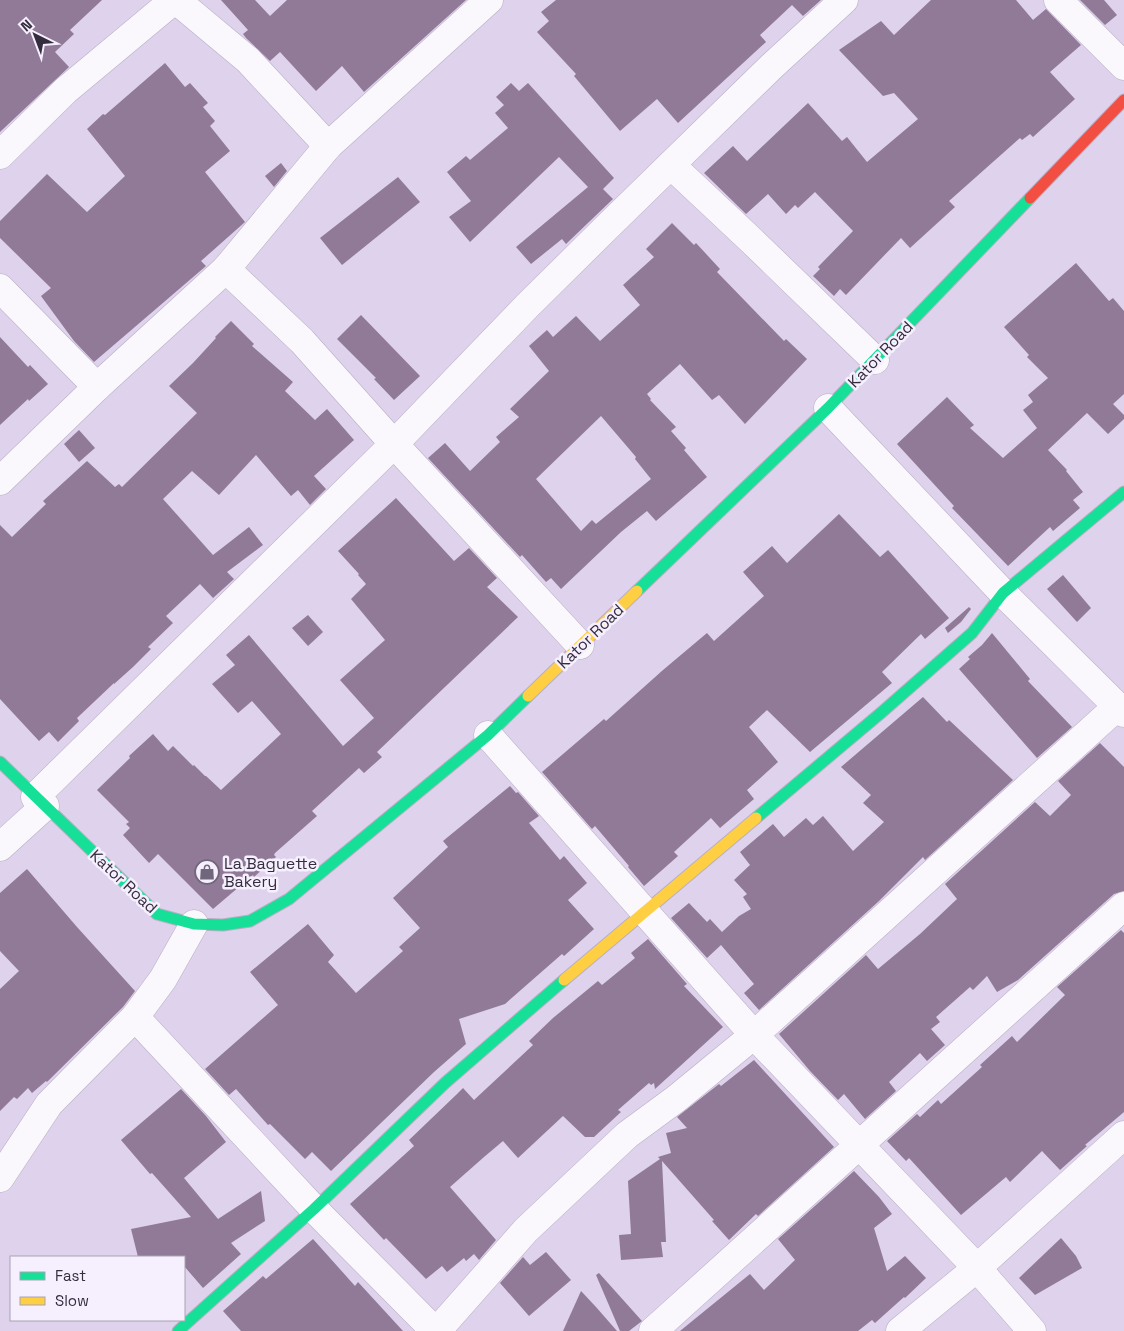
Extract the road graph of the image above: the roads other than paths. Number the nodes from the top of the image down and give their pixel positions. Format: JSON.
{"nodes":[{"id":1,"x":175,"y":0,"type":"edge"},
{"id":2,"x":489,"y":0,"type":"edge"},
{"id":3,"x":844,"y":0,"type":"edge"},
{"id":4,"x":1058,"y":0,"type":"edge"},
{"id":5,"x":1124,"y":66,"type":"edge"},
{"id":6,"x":1124,"y":100,"type":"edge"},
{"id":7,"x":328,"y":146,"type":"junction"},
{"id":8,"x":0,"y":155,"type":"edge"},
{"id":9,"x":671,"y":165,"type":"junction"},
{"id":10,"x":226,"y":269,"type":"junction"},
{"id":11,"x":0,"y":288,"type":"edge"},
{"id":12,"x":874,"y":360,"type":"junction"},
{"id":13,"x":97,"y":387,"type":"junction"},
{"id":14,"x":828,"y":408,"type":"junction"},
{"id":15,"x":394,"y":444,"type":"junction"},
{"id":16,"x":0,"y":481,"type":"edge"},
{"id":17,"x":1124,"y":492,"type":"edge"},
{"id":18,"x":1003,"y":593,"type":"junction"},
{"id":19,"x":580,"y":645,"type":"junction"},
{"id":20,"x":1121,"y":709,"type":"edge"},
{"id":21,"x":488,"y":735,"type":"junction"},
{"id":22,"x":0,"y":762,"type":"edge"},
{"id":23,"x":40,"y":802,"type":"junction"},
{"id":24,"x":0,"y":847,"type":"edge"},
{"id":25,"x":1124,"y":906,"type":"edge"},
{"id":26,"x":644,"y":912,"type":"junction"},
{"id":27,"x":194,"y":924,"type":"junction"},
{"id":28,"x":134,"y":1017,"type":"junction"},
{"id":29,"x":754,"y":1035,"type":"junction"},
{"id":30,"x":1124,"y":1135,"type":"edge"},
{"id":31,"x":859,"y":1146,"type":"junction"},
{"id":32,"x":0,"y":1178,"type":"edge"},
{"id":33,"x":314,"y":1209,"type":"junction"},
{"id":34,"x":976,"y":1268,"type":"junction"},
{"id":35,"x":178,"y":1331,"type":"edge"},
{"id":36,"x":436,"y":1331,"type":"edge"},
{"id":37,"x":653,"y":1331,"type":"edge"},
{"id":38,"x":900,"y":1331,"type":"edge"},
{"id":39,"x":1032,"y":1331,"type":"edge"}],
"edges":[{"from":1,"to":7,"type":"street"},
{"from":1,"to":8,"type":"street"},
{"from":2,"to":7,"type":"street"},
{"from":3,"to":9,"type":"street"},
{"from":4,"to":5,"type":"street"},
{"from":6,"to":12,"type":"main road","name":"Kator Road"},
{"from":7,"to":10,"type":"street"},
{"from":9,"to":12,"type":"street"},
{"from":9,"to":15,"type":"street"},
{"from":10,"to":13,"type":"street"},
{"from":10,"to":15,"type":"street"},
{"from":11,"to":13,"type":"street"},
{"from":12,"to":14,"type":"main road","name":"Kator Road"},
{"from":13,"to":16,"type":"street"},
{"from":14,"to":18,"type":"street"},
{"from":14,"to":19,"type":"main road","name":"Kator Road"},
{"from":15,"to":19,"type":"street"},
{"from":15,"to":23,"type":"street"},
{"from":17,"to":18,"type":"main road"},
{"from":18,"to":20,"type":"street"},
{"from":18,"to":26,"type":"main road"},
{"from":19,"to":21,"type":"main road","name":"Kator Road"},
{"from":20,"to":29,"type":"street"},
{"from":21,"to":26,"type":"street"},
{"from":21,"to":27,"type":"main road","name":"Kator Road"},
{"from":22,"to":23,"type":"main road","name":"Kator Road"},
{"from":23,"to":24,"type":"street"},
{"from":23,"to":27,"type":"main road","name":"Kator Road"},
{"from":25,"to":31,"type":"street"},
{"from":26,"to":29,"type":"street"},
{"from":26,"to":33,"type":"main road"},
{"from":27,"to":28,"type":"street"},
{"from":28,"to":32,"type":"street"},
{"from":28,"to":33,"type":"street"},
{"from":29,"to":31,"type":"street"},
{"from":29,"to":36,"type":"street"},
{"from":30,"to":34,"type":"street"},
{"from":31,"to":34,"type":"street"},
{"from":31,"to":37,"type":"street"},
{"from":33,"to":35,"type":"main road"},
{"from":33,"to":36,"type":"street"},
{"from":34,"to":38,"type":"street"},
{"from":34,"to":39,"type":"street"}]}
